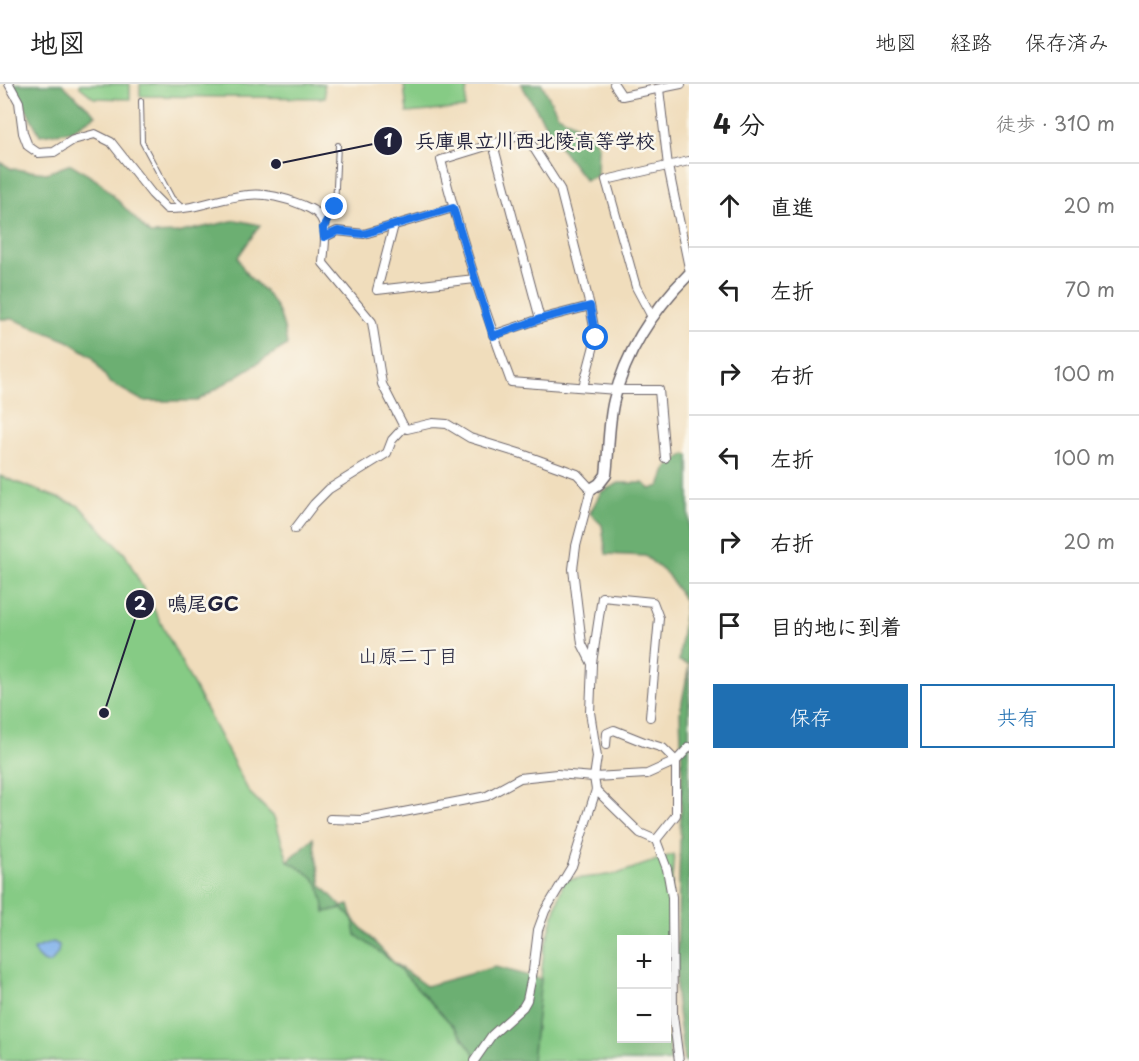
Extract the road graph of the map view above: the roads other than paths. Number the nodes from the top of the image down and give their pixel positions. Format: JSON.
{"nodes":[{"id":1,"x":9,"y":84,"type":"edge"},
{"id":2,"x":614,"y":84,"type":"edge"},
{"id":3,"x":681,"y":84,"type":"edge"},
{"id":4,"x":659,"y":88,"type":"junction"},
{"id":5,"x":141,"y":101,"type":"dead end"},
{"id":6,"x":493,"y":144,"type":"junction"},
{"id":7,"x":338,"y":145,"type":"dead end"},
{"id":8,"x":689,"y":161,"type":"edge"},
{"id":9,"x":668,"y":165,"type":"junction"},
{"id":10,"x":453,"y":208,"type":"junction"},
{"id":11,"x":185,"y":210,"type":"junction"},
{"id":12,"x":394,"y":225,"type":"junction"},
{"id":13,"x":324,"y":233,"type":"junction"},
{"id":14,"x":689,"y":268,"type":"edge"},
{"id":15,"x":689,"y":274,"type":"edge"},
{"id":16,"x":475,"y":279,"type":"junction"},
{"id":17,"x":590,"y":306,"type":"junction"},
{"id":18,"x":652,"y":317,"type":"junction"},
{"id":19,"x":540,"y":319,"type":"junction"},
{"id":20,"x":493,"y":336,"type":"junction"},
{"id":21,"x":583,"y":387,"type":"junction"},
{"id":22,"x":617,"y":390,"type":"junction"},
{"id":23,"x":404,"y":427,"type":"junction"},
{"id":24,"x":665,"y":458,"type":"dead end"},
{"id":25,"x":591,"y":489,"type":"junction"},
{"id":26,"x":295,"y":530,"type":"dead end"},
{"id":27,"x":592,"y":664,"type":"junction"},
{"id":28,"x":650,"y":717,"type":"dead end"},
{"id":29,"x":606,"y":745,"type":"dead end"},
{"id":30,"x":689,"y":747,"type":"edge"},
{"id":31,"x":676,"y":761,"type":"junction"},
{"id":32,"x":594,"y":777,"type":"junction"},
{"id":33,"x":596,"y":790,"type":"junction"},
{"id":34,"x":330,"y":819,"type":"dead end"},
{"id":35,"x":656,"y":840,"type":"junction"},
{"id":36,"x":474,"y":1061,"type":"edge"},
{"id":37,"x":679,"y":1061,"type":"edge"}],
"edges":[{"from":1,"to":11,"type":"street"},
{"from":2,"to":4,"type":"street"},
{"from":3,"to":4,"type":"street"},
{"from":4,"to":9,"type":"street"},
{"from":5,"to":11,"type":"lane"},
{"from":6,"to":10,"type":"street"},
{"from":6,"to":17,"type":"street"},
{"from":6,"to":19,"type":"street"},
{"from":7,"to":13,"type":"lane"},
{"from":8,"to":9,"type":"street"},
{"from":9,"to":14,"type":"street"},
{"from":9,"to":18,"type":"street"},
{"from":10,"to":12,"type":"street"},
{"from":10,"to":16,"type":"street"},
{"from":11,"to":13,"type":"street"},
{"from":12,"to":13,"type":"street"},
{"from":12,"to":16,"type":"street"},
{"from":13,"to":23,"type":"street"},
{"from":15,"to":18,"type":"street"},
{"from":16,"to":20,"type":"street"},
{"from":17,"to":19,"type":"street"},
{"from":17,"to":21,"type":"street"},
{"from":18,"to":22,"type":"street"},
{"from":19,"to":20,"type":"street"},
{"from":20,"to":21,"type":"street"},
{"from":21,"to":22,"type":"street"},
{"from":22,"to":24,"type":"street"},
{"from":22,"to":25,"type":"street"},
{"from":23,"to":25,"type":"street"},
{"from":23,"to":26,"type":"street"},
{"from":25,"to":27,"type":"street"},
{"from":27,"to":28,"type":"street"},
{"from":27,"to":32,"type":"street"},
{"from":29,"to":31,"type":"street"},
{"from":30,"to":31,"type":"street"},
{"from":31,"to":32,"type":"street"},
{"from":31,"to":35,"type":"street"},
{"from":32,"to":33,"type":"street"},
{"from":32,"to":34,"type":"street"},
{"from":33,"to":35,"type":"street"},
{"from":33,"to":36,"type":"street"},
{"from":35,"to":37,"type":"street"}]}
